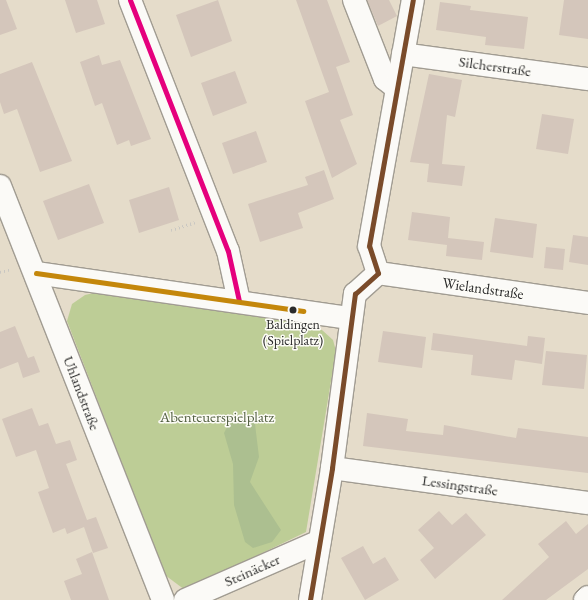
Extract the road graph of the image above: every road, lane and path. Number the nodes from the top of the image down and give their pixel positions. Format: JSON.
{"nodes":[{"id":1,"x":130,"y":0,"type":"edge"},
{"id":2,"x":354,"y":0,"type":"edge"},
{"id":3,"x":413,"y":0,"type":"edge"},
{"id":4,"x":403,"y":54,"type":"junction"},
{"id":5,"x":588,"y":79,"type":"edge"},
{"id":6,"x":396,"y":88,"type":"junction"},
{"id":7,"x":0,"y":186,"type":"edge"},
{"id":8,"x":36,"y":273,"type":"junction"},
{"id":9,"x":378,"y":273,"type":"junction"},
{"id":10,"x":239,"y":301,"type":"junction"},
{"id":11,"x":588,"y":303,"type":"edge"},
{"id":12,"x":350,"y":318,"type":"junction"},
{"id":13,"x":332,"y":468,"type":"junction"},
{"id":14,"x":588,"y":503,"type":"edge"},
{"id":15,"x":320,"y":541,"type":"junction"},
{"id":16,"x":588,"y":597,"type":"edge"},
{"id":17,"x":163,"y":600,"type":"edge"},
{"id":18,"x":185,"y":600,"type":"edge"},
{"id":19,"x":310,"y":600,"type":"edge"},
{"id":20,"x":584,"y":600,"type":"edge"}],
"edges":[{"from":1,"to":10,"type":"street"},
{"from":2,"to":6,"type":"street"},
{"from":3,"to":4,"type":"street"},
{"from":4,"to":5,"type":"street","name":"Silcherstraße"},
{"from":4,"to":6,"type":"street"},
{"from":6,"to":9,"type":"street"},
{"from":7,"to":8,"type":"street","name":"Uhlandstraße"},
{"from":8,"to":10,"type":"street"},
{"from":8,"to":17,"type":"street","name":"Uhlandstraße"},
{"from":9,"to":11,"type":"street","name":"Wielandstraße"},
{"from":9,"to":12,"type":"street"},
{"from":10,"to":12,"type":"street"},
{"from":12,"to":13,"type":"street"},
{"from":13,"to":14,"type":"street","name":"Lessingstraße"},
{"from":13,"to":15,"type":"street"},
{"from":15,"to":18,"type":"street","name":"Steinäcker"},
{"from":15,"to":19,"type":"street"},
{"from":16,"to":20,"type":"street"}]}
